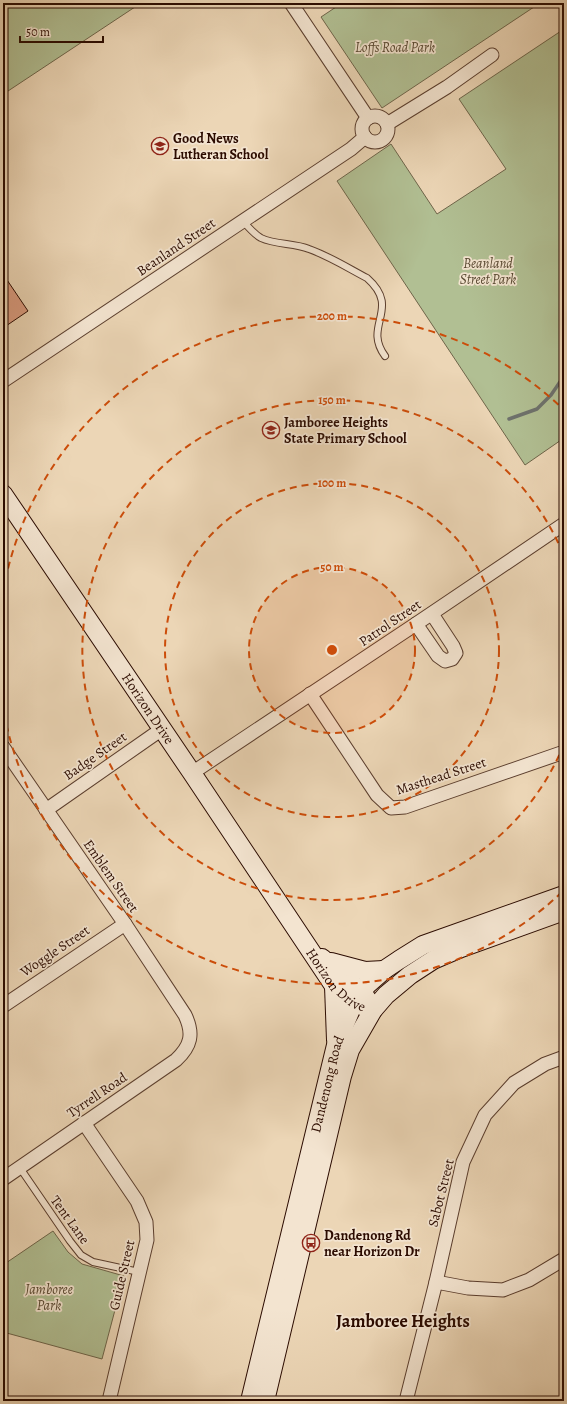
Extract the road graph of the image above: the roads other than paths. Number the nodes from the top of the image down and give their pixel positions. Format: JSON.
{"nodes":[{"id":1,"x":291,"y":3,"type":"edge"},
{"id":2,"x":492,"y":55,"type":"dead end"},
{"id":3,"x":368,"y":118,"type":"junction"},
{"id":4,"x":386,"y":124,"type":"junction"},
{"id":5,"x":365,"y":137,"type":"junction"},
{"id":6,"x":243,"y":221,"type":"junction"},
{"id":7,"x":385,"y":356,"type":"dead end"},
{"id":8,"x":3,"y":381,"type":"edge"},
{"id":9,"x":3,"y":494,"type":"edge"},
{"id":10,"x":564,"y":524,"type":"edge"},
{"id":11,"x":432,"y":614,"type":"junction"},
{"id":12,"x":416,"y":624,"type":"junction"},
{"id":13,"x":310,"y":694,"type":"junction"},
{"id":14,"x":162,"y":729,"type":"junction"},
{"id":15,"x":3,"y":747,"type":"edge"},
{"id":16,"x":564,"y":752,"type":"edge"},
{"id":17,"x":192,"y":773,"type":"junction"},
{"id":18,"x":46,"y":810,"type":"junction"},
{"id":19,"x":564,"y":895,"type":"edge"},
{"id":20,"x":564,"y":910,"type":"edge"},
{"id":21,"x":125,"y":924,"type":"junction"},
{"id":22,"x":293,"y":924,"type":"junction"},
{"id":23,"x":324,"y":960,"type":"junction"},
{"id":24,"x":384,"y":970,"type":"junction"},
{"id":25,"x":334,"y":986,"type":"junction"},
{"id":26,"x":358,"y":998,"type":"junction"},
{"id":27,"x":5,"y":1000,"type":"edge"},
{"id":28,"x":373,"y":1010,"type":"junction"},
{"id":29,"x":190,"y":1025,"type":"joint"},
{"id":30,"x":336,"y":1045,"type":"junction"},
{"id":31,"x":564,"y":1057,"type":"edge"},
{"id":32,"x":84,"y":1124,"type":"junction"},
{"id":33,"x":20,"y":1168,"type":"junction"},
{"id":34,"x":3,"y":1179,"type":"edge"},
{"id":35,"x":564,"y":1259,"type":"edge"},
{"id":36,"x":139,"y":1272,"type":"junction"},
{"id":37,"x":436,"y":1282,"type":"junction"},
{"id":38,"x":109,"y":1401,"type":"edge"},
{"id":39,"x":250,"y":1401,"type":"edge"},
{"id":40,"x":265,"y":1401,"type":"edge"},
{"id":41,"x":406,"y":1401,"type":"edge"}],
"edges":[{"from":1,"to":3,"type":"street"},
{"from":2,"to":4,"type":"street"},
{"from":3,"to":4,"type":"street"},
{"from":3,"to":5,"type":"street"},
{"from":4,"to":5,"type":"street"},
{"from":5,"to":6,"type":"street","name":"Beanland Street"},
{"from":6,"to":7,"type":"lane"},
{"from":6,"to":8,"type":"street","name":"Beanland Street"},
{"from":9,"to":14,"type":"main road","name":"Horizon Drive"},
{"from":10,"to":11,"type":"street","name":"Patrol Street"},
{"from":11,"to":12,"type":"street","name":"Patrol Street"},
{"from":11,"to":12,"type":"street"},
{"from":12,"to":13,"type":"street","name":"Patrol Street"},
{"from":13,"to":16,"type":"street","name":"Masthead Street"},
{"from":13,"to":17,"type":"street","name":"Patrol Street"},
{"from":14,"to":17,"type":"main road","name":"Horizon Drive"},
{"from":14,"to":18,"type":"street","name":"Badge Street"},
{"from":15,"to":18,"type":"street","name":"Emblem Street"},
{"from":17,"to":22,"type":"main road","name":"Horizon Drive"},
{"from":18,"to":21,"type":"street","name":"Emblem Street"},
{"from":19,"to":24,"type":"main road","name":"Dandenong Road"},
{"from":20,"to":28,"type":"main road","name":"Dandenong Road"},
{"from":21,"to":27,"type":"street","name":"Woggle Street"},
{"from":21,"to":29,"type":"street","name":"Emblem Street"},
{"from":22,"to":23,"type":"main road","name":"Horizon Drive"},
{"from":22,"to":25,"type":"main road","name":"Horizon Drive"},
{"from":23,"to":24,"type":"main road"},
{"from":23,"to":26,"type":"main road","name":"Horizon Drive"},
{"from":24,"to":26,"type":"main road","name":"Dandenong Road"},
{"from":25,"to":26,"type":"main road","name":"Horizon Drive"},
{"from":25,"to":30,"type":"main road"},
{"from":26,"to":28,"type":"main road","name":"Horizon Drive"},
{"from":26,"to":30,"type":"main road","name":"Dandenong Road"},
{"from":28,"to":40,"type":"main road","name":"Dandenong Road"},
{"from":29,"to":32,"type":"street","name":"Tyrrell Road"},
{"from":30,"to":39,"type":"main road","name":"Dandenong Road"},
{"from":31,"to":37,"type":"street","name":"Sabot Street"},
{"from":32,"to":33,"type":"street","name":"Tyrrell Road"},
{"from":32,"to":36,"type":"street","name":"Guide Street"},
{"from":33,"to":34,"type":"street","name":"Tyrrell Road"},
{"from":33,"to":36,"type":"lane","name":"Tent Lane"},
{"from":35,"to":37,"type":"street"},
{"from":36,"to":38,"type":"street","name":"Guide Street"},
{"from":37,"to":41,"type":"street","name":"Sabot Street"}]}
